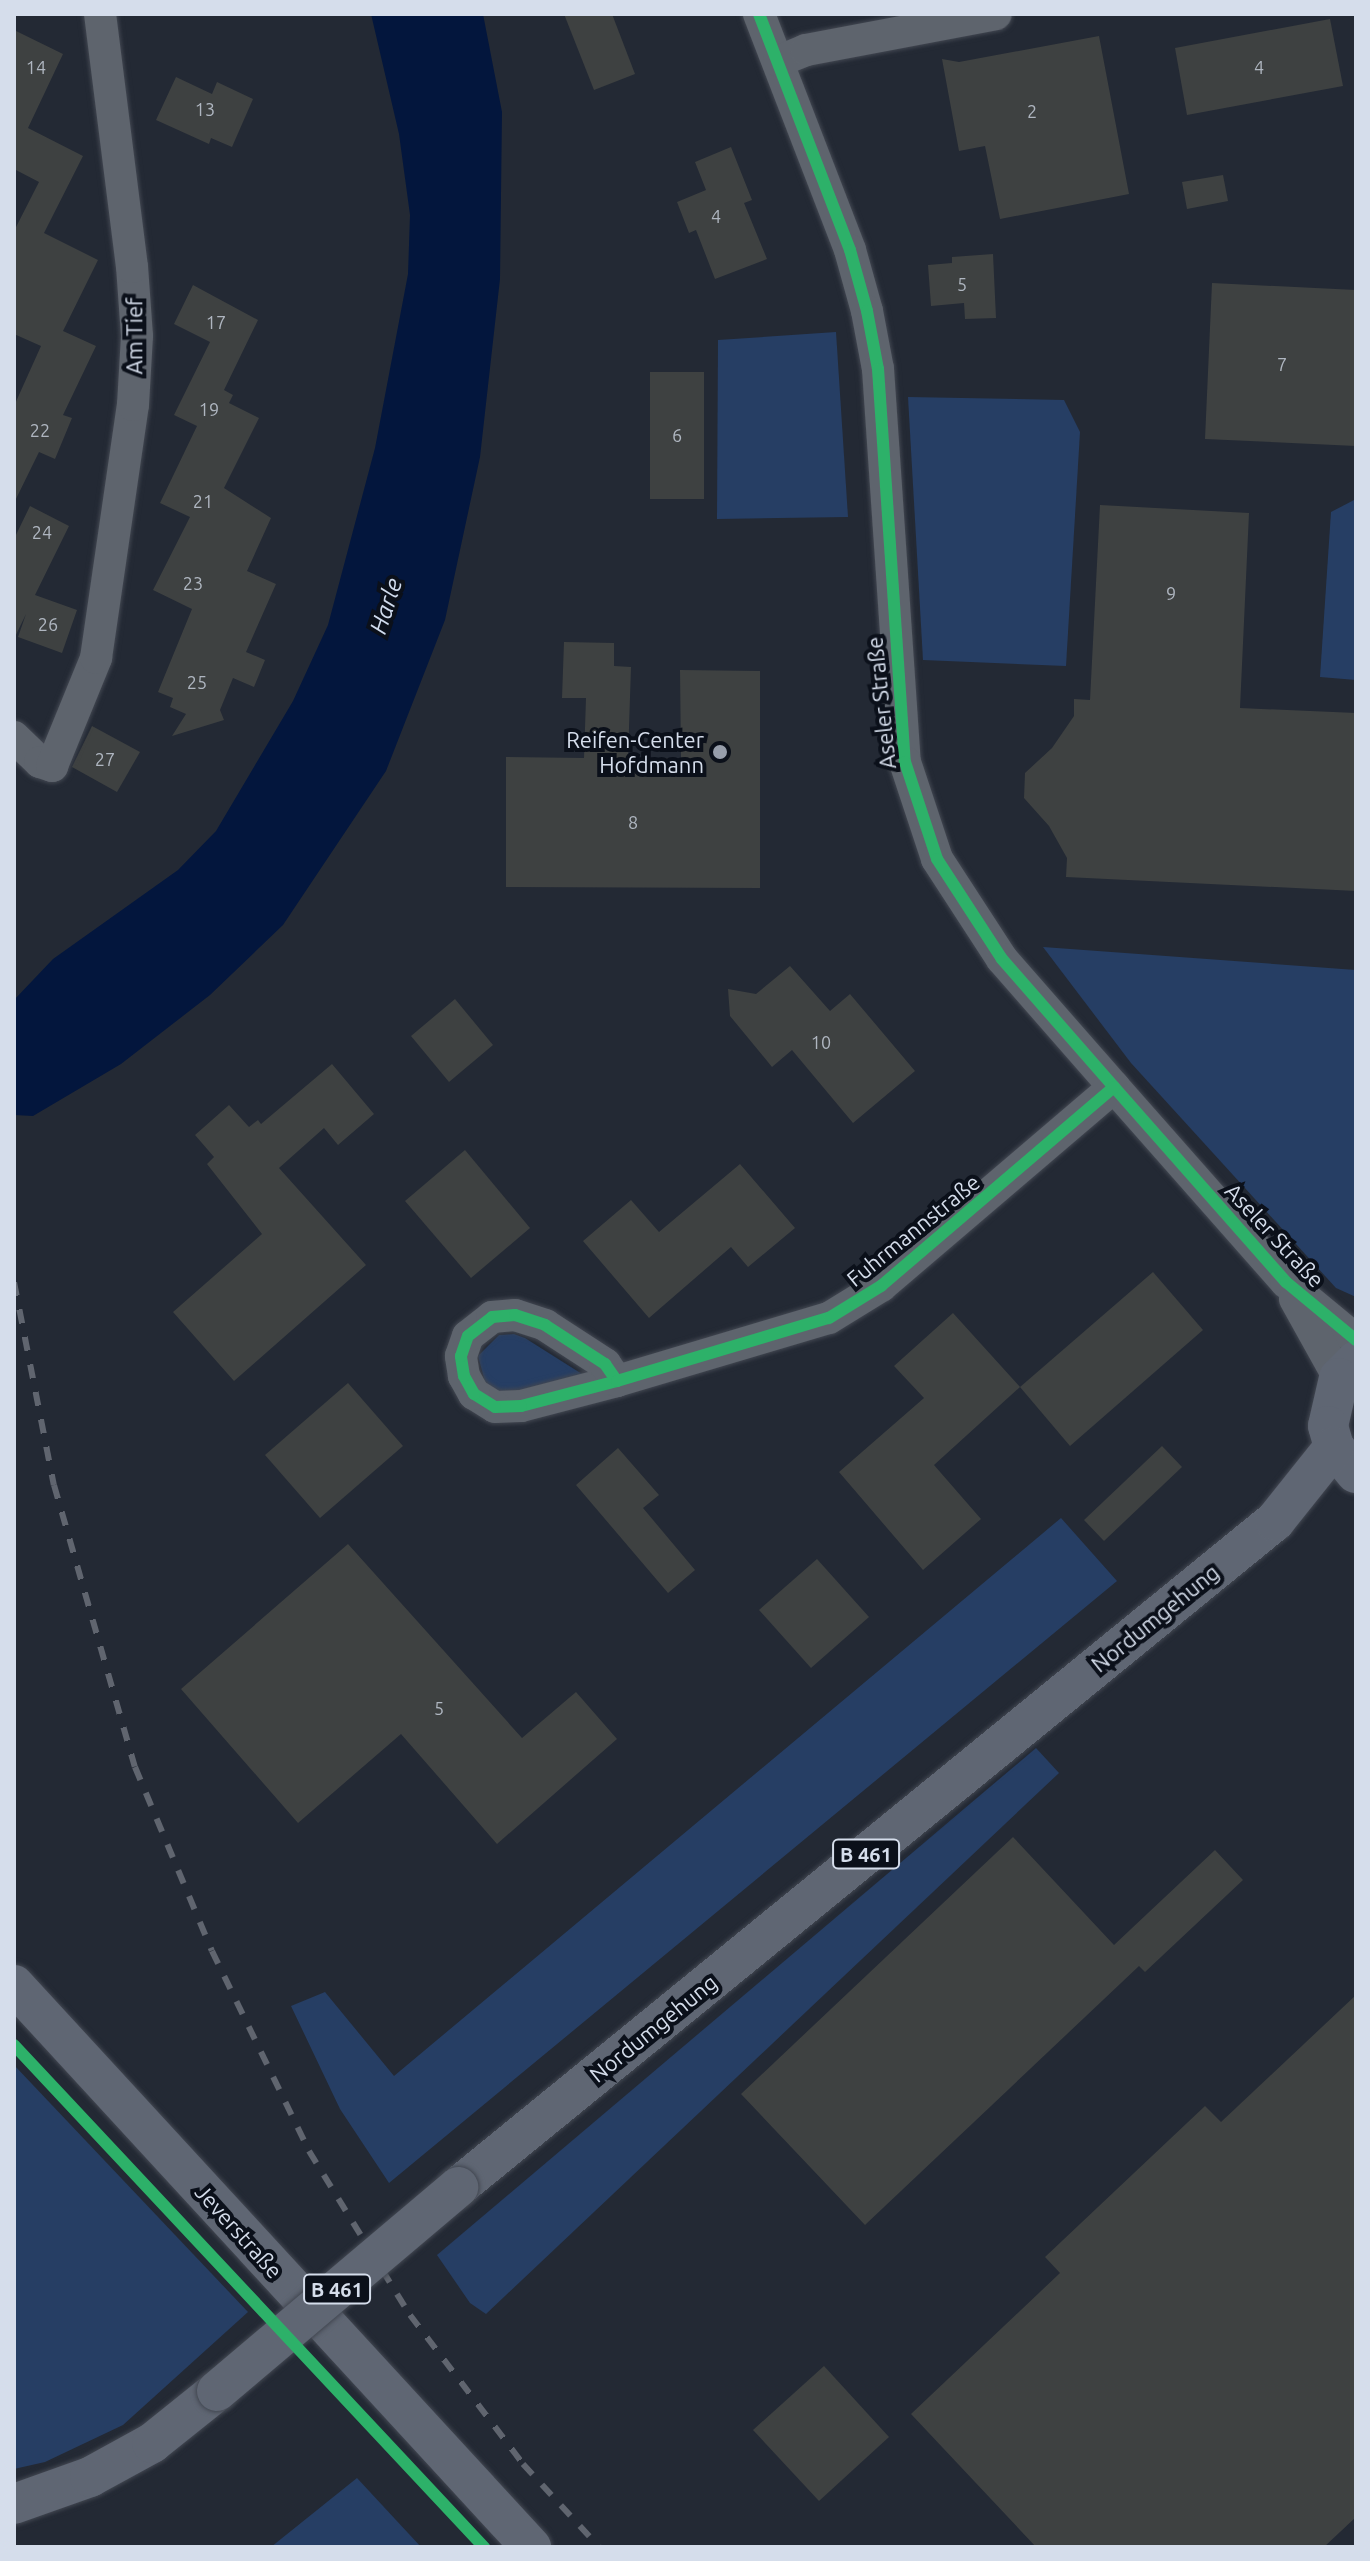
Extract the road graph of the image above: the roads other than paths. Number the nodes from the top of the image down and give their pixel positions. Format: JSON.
{"nodes":[{"id":1,"x":100,"y":14,"type":"edge"},
{"id":2,"x":759,"y":14,"type":"edge"},
{"id":3,"x":996,"y":14,"type":"edge"},
{"id":4,"x":779,"y":61,"type":"junction"},
{"id":5,"x":14,"y":737,"type":"edge"},
{"id":6,"x":1114,"y":1087,"type":"junction"},
{"id":7,"x":1286,"y":1282,"type":"junction"},
{"id":8,"x":1356,"y":1340,"type":"edge"},
{"id":9,"x":1348,"y":1369,"type":"edge"},
{"id":10,"x":617,"y":1381,"type":"dead end"},
{"id":11,"x":1345,"y":1460,"type":"edge"},
{"id":12,"x":1356,"y":1487,"type":"edge"},
{"id":13,"x":1275,"y":1521,"type":"junction"},
{"id":14,"x":14,"y":1985,"type":"edge"},
{"id":15,"x":14,"y":2504,"type":"edge"},
{"id":16,"x":531,"y":2547,"type":"edge"}],
"edges":[{"from":1,"to":5,"type":"street","name":"Am Tief"},
{"from":2,"to":4,"type":"street","name":"Aseler Straße"},
{"from":3,"to":4,"type":"street"},
{"from":4,"to":6,"type":"street","name":"Aseler Straße"},
{"from":6,"to":7,"type":"street","name":"Aseler Straße"},
{"from":6,"to":10,"type":"street","name":"Fuhrmannstraße"},
{"from":7,"to":8,"type":"street","name":"Aseler Straße"},
{"from":7,"to":9,"type":"street","name":"Aseler Straße"},
{"from":9,"to":11,"type":"main road","name":"Nordumgehung"},
{"from":11,"to":13,"type":"main road","name":"Nordumgehung","number":"B 461"},
{"from":12,"to":13,"type":"main road","name":"Nordumgehung","number":"B 461"},
{"from":13,"to":15,"type":"main road","name":"Nordumgehung","number":"B 461","bridge":true},
{"from":14,"to":16,"type":"main road","name":"Jeverstraße"}]}
